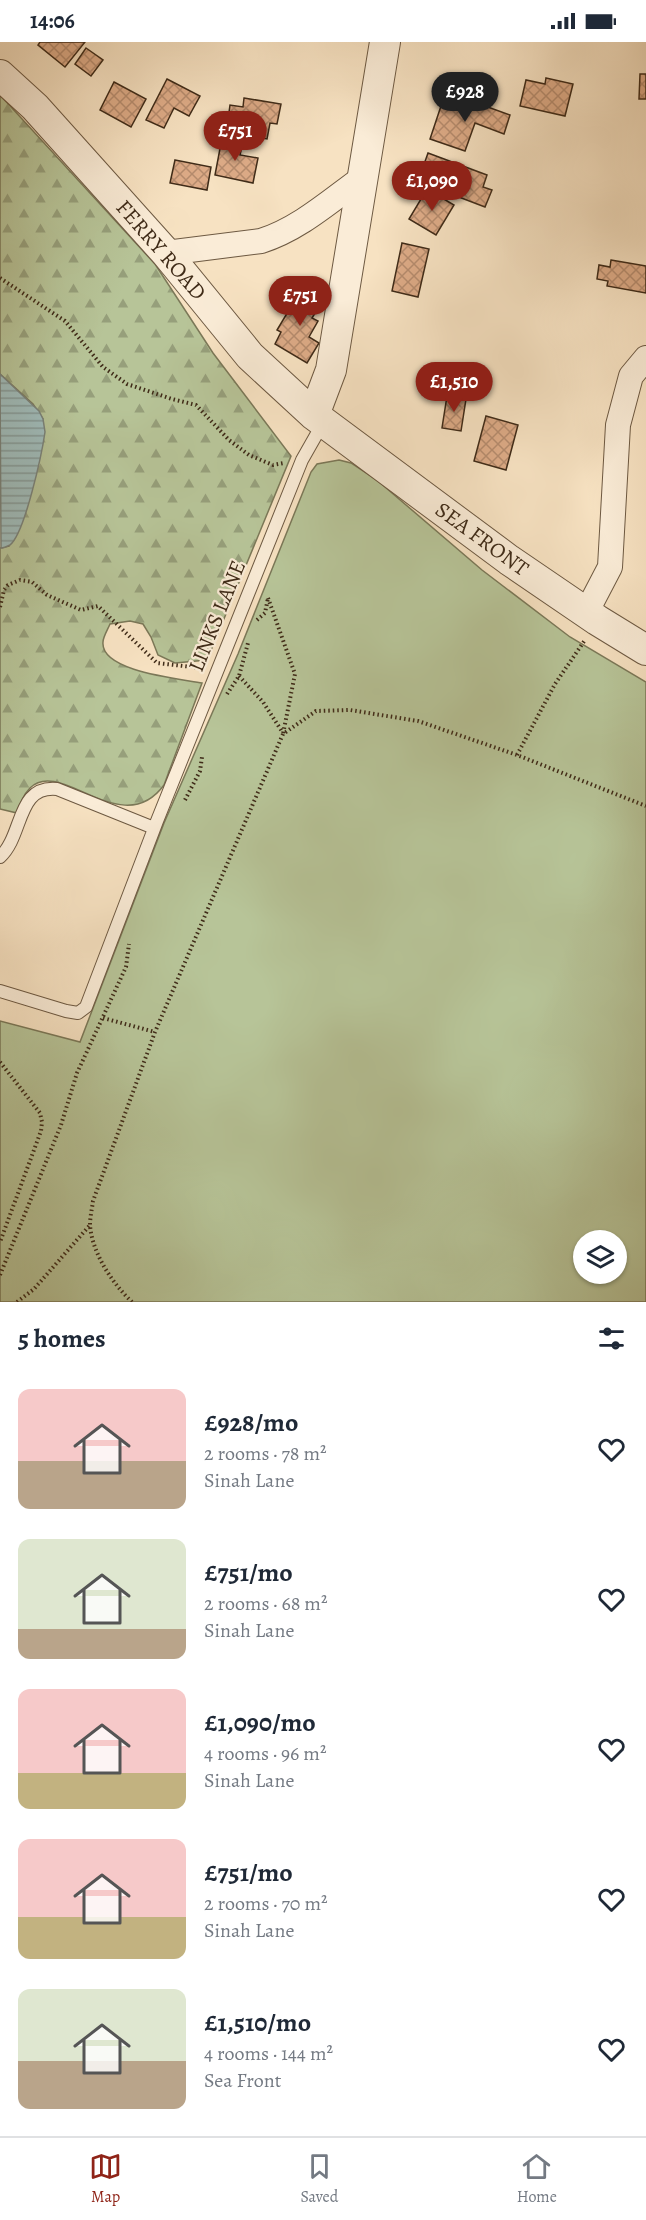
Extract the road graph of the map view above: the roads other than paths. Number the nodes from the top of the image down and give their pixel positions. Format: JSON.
{"nodes":[{"id":1,"x":385,"y":42,"type":"edge"},
{"id":2,"x":0,"y":75,"type":"edge"},
{"id":3,"x":362,"y":178,"type":"junction"},
{"id":4,"x":166,"y":253,"type":"junction"},
{"id":5,"x":646,"y":358,"type":"edge"},
{"id":6,"x":319,"y":419,"type":"junction"},
{"id":7,"x":592,"y":617,"type":"junction"},
{"id":8,"x":646,"y":650,"type":"edge"},
{"id":9,"x":154,"y":828,"type":"junction"},
{"id":10,"x":0,"y":857,"type":"edge"},
{"id":11,"x":0,"y":991,"type":"edge"}],
"edges":[{"from":1,"to":3,"type":"street"},
{"from":2,"to":4,"type":"street","name":"FERRY ROAD"},
{"from":3,"to":4,"type":"street"},
{"from":3,"to":6,"type":"street"},
{"from":4,"to":6,"type":"street","name":"FERRY ROAD"},
{"from":5,"to":7,"type":"street"},
{"from":6,"to":7,"type":"street","name":"SEA FRONT"},
{"from":6,"to":9,"type":"lane","name":"LINKS LANE"},
{"from":7,"to":8,"type":"street","name":"SEA FRONT"},
{"from":9,"to":10,"type":"lane"},
{"from":9,"to":11,"type":"lane","name":"LINKS LANE"}]}
